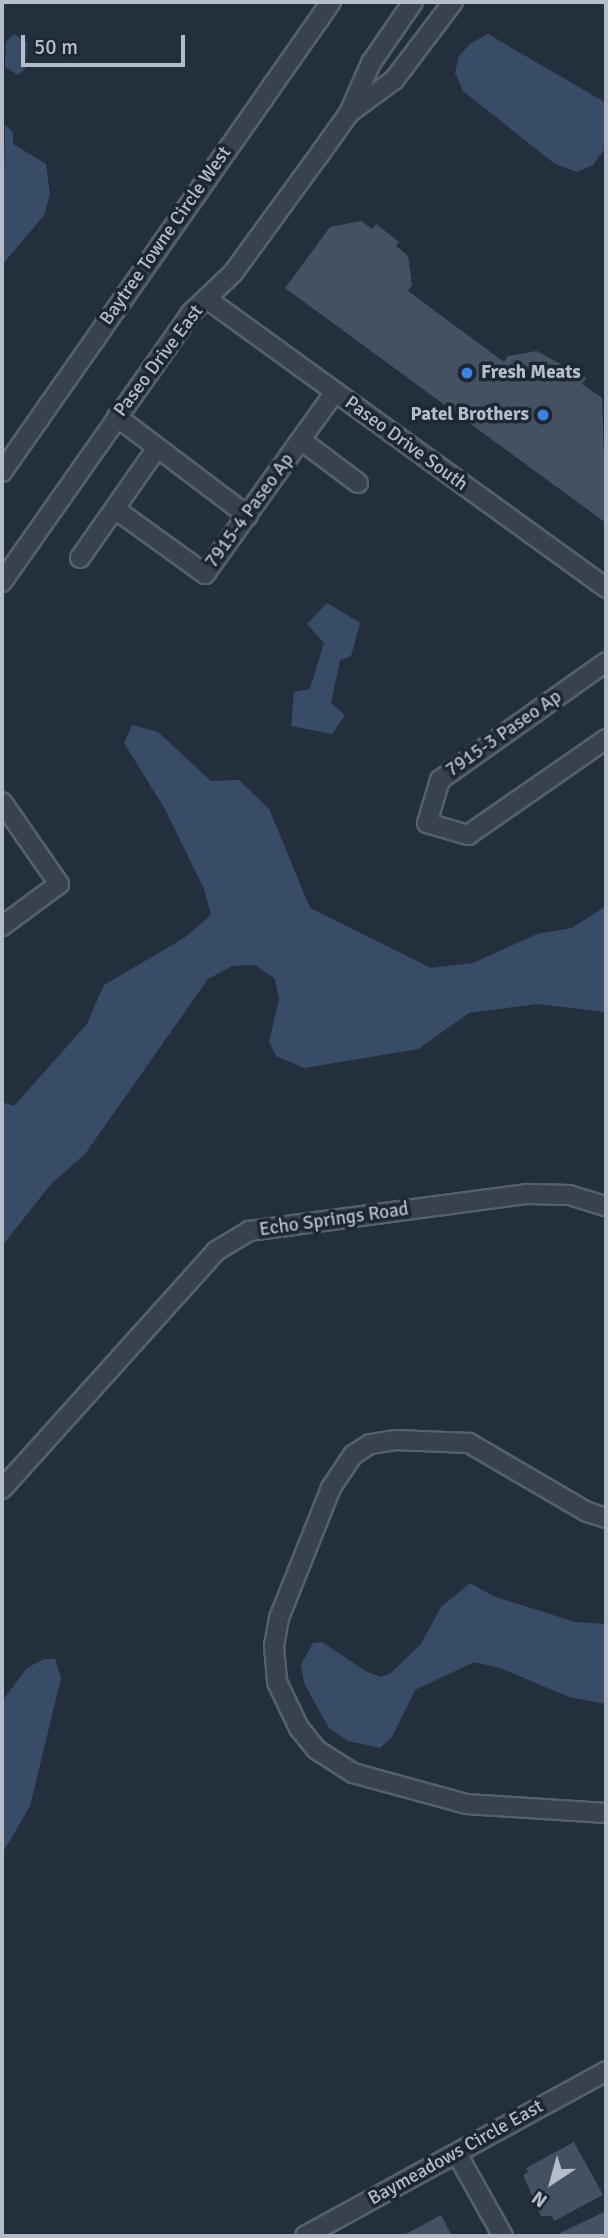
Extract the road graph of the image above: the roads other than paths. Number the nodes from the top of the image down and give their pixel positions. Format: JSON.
{"nodes":[{"id":1,"x":331,"y":2,"type":"edge"},
{"id":2,"x":413,"y":2,"type":"edge"},
{"id":3,"x":453,"y":2,"type":"edge"},
{"id":4,"x":349,"y":113,"type":"junction"},
{"id":5,"x":207,"y":299,"type":"junction"},
{"id":6,"x":335,"y":392,"type":"junction"},
{"id":7,"x":117,"y":417,"type":"junction"},
{"id":8,"x":302,"y":441,"type":"junction"},
{"id":9,"x":157,"y":448,"type":"junction"},
{"id":10,"x":2,"y":472,"type":"edge"},
{"id":11,"x":358,"y":483,"type":"dead end"},
{"id":12,"x":115,"y":509,"type":"junction"},
{"id":13,"x":248,"y":516,"type":"junction"},
{"id":14,"x":80,"y":558,"type":"dead end"},
{"id":15,"x":2,"y":582,"type":"edge"},
{"id":16,"x":606,"y":588,"type":"edge"},
{"id":17,"x":606,"y":662,"type":"edge"},
{"id":18,"x":606,"y":739,"type":"edge"},
{"id":19,"x":2,"y":802,"type":"edge"},
{"id":20,"x":5,"y":917,"type":"edge"},
{"id":21,"x":606,"y":1206,"type":"edge"},
{"id":22,"x":2,"y":1489,"type":"edge"},
{"id":23,"x":606,"y":1518,"type":"edge"},
{"id":24,"x":606,"y":1813,"type":"edge"},
{"id":25,"x":606,"y":2071,"type":"edge"},
{"id":26,"x":457,"y":2154,"type":"junction"},
{"id":27,"x":305,"y":2236,"type":"edge"},
{"id":28,"x":503,"y":2236,"type":"edge"}],
"edges":[{"from":1,"to":10,"type":"street","name":"Baytree Towne Circle West"},
{"from":2,"to":4,"type":"street","name":"Paseo Drive East"},
{"from":3,"to":4,"type":"street","name":"Paseo Drive East"},
{"from":4,"to":5,"type":"street","name":"Paseo Drive East"},
{"from":5,"to":6,"type":"street","name":"Paseo Drive South"},
{"from":5,"to":7,"type":"street","name":"Paseo Drive East"},
{"from":6,"to":8,"type":"street","name":"7915-4 Paseo Ap"},
{"from":6,"to":16,"type":"street","name":"Paseo Drive South"},
{"from":7,"to":9,"type":"street"},
{"from":7,"to":15,"type":"street","name":"Paseo Drive East"},
{"from":8,"to":11,"type":"street"},
{"from":8,"to":13,"type":"street","name":"7915-4 Paseo Ap"},
{"from":9,"to":12,"type":"street"},
{"from":9,"to":13,"type":"street"},
{"from":12,"to":13,"type":"street","name":"7915-4 Paseo Ap"},
{"from":12,"to":14,"type":"street"},
{"from":17,"to":18,"type":"street","name":"7915-3 Paseo Ap"},
{"from":19,"to":20,"type":"street"},
{"from":21,"to":22,"type":"street","name":"Echo Springs Road"},
{"from":23,"to":24,"type":"street"},
{"from":25,"to":26,"type":"street","name":"Baymeadows Circle East"},
{"from":26,"to":27,"type":"street","name":"Baymeadows Circle East"},
{"from":26,"to":28,"type":"street"}]}
